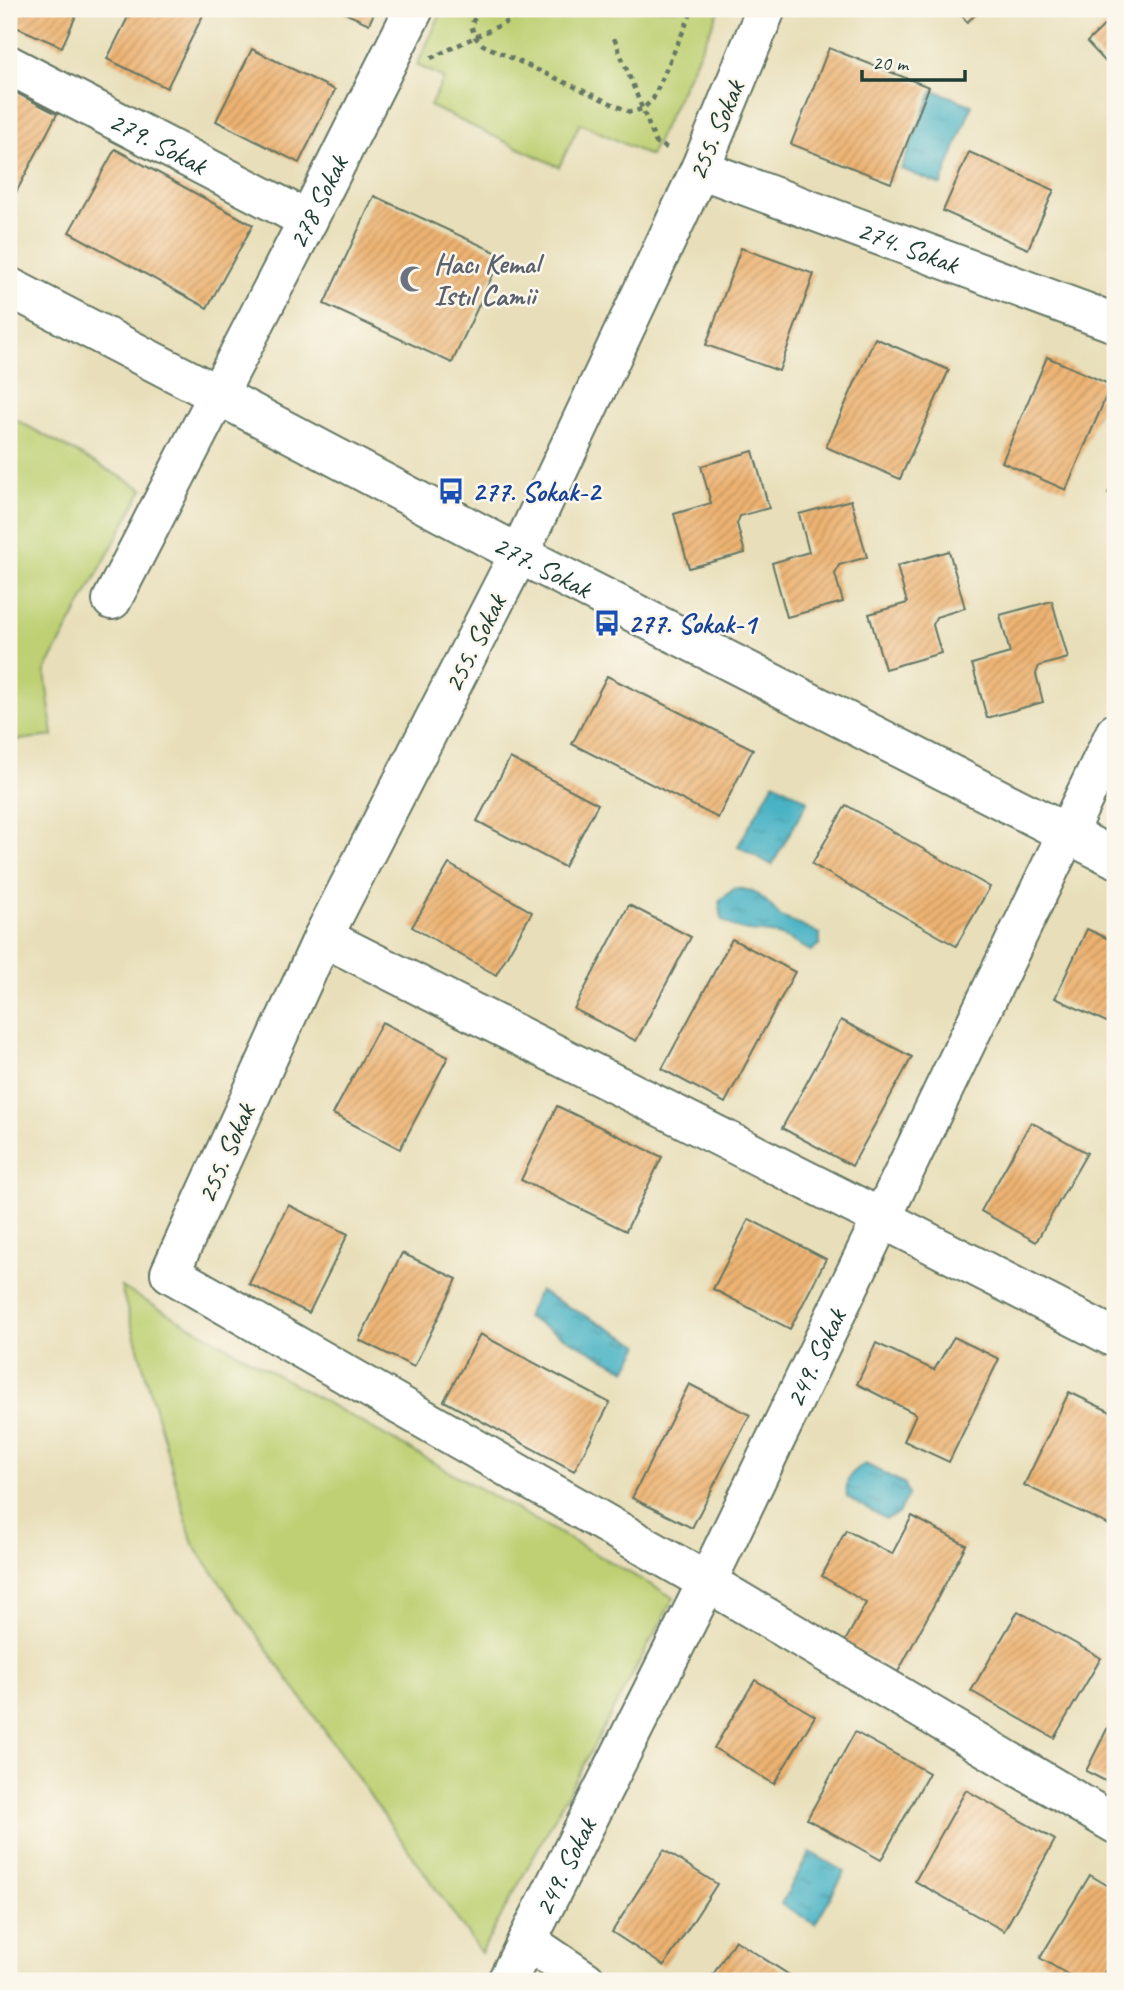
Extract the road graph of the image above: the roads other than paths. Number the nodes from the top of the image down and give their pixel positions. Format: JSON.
{"nodes":[{"id":1,"x":414,"y":9,"type":"edge"},
{"id":2,"x":766,"y":9,"type":"edge"},
{"id":3,"x":9,"y":65,"type":"edge"},
{"id":4,"x":701,"y":166,"type":"junction"},
{"id":5,"x":308,"y":220,"type":"junction"},
{"id":6,"x":9,"y":288,"type":"edge"},
{"id":7,"x":1115,"y":323,"type":"edge"},
{"id":8,"x":218,"y":395,"type":"junction"},
{"id":9,"x":519,"y":554,"type":"junction"},
{"id":10,"x":112,"y":600,"type":"dead end"},
{"id":11,"x":1115,"y":733,"type":"edge"},
{"id":12,"x":1067,"y":835,"type":"junction"},
{"id":13,"x":1115,"y":859,"type":"edge"},
{"id":14,"x":323,"y":937,"type":"junction"},
{"id":15,"x":883,"y":1219,"type":"junction"},
{"id":16,"x":1115,"y":1338,"type":"edge"},
{"id":17,"x":707,"y":1582,"type":"junction"},
{"id":18,"x":1115,"y":1824,"type":"edge"},
{"id":19,"x":527,"y":1941,"type":"junction"},
{"id":20,"x":508,"y":1981,"type":"edge"},
{"id":21,"x":586,"y":1981,"type":"edge"}],
"edges":[{"from":1,"to":5,"type":"street","name":"278 Sokak"},
{"from":2,"to":4,"type":"street","name":"255. Sokak"},
{"from":3,"to":5,"type":"street","name":"279. Sokak"},
{"from":4,"to":7,"type":"street","name":"274. Sokak"},
{"from":4,"to":9,"type":"street","name":"255. Sokak"},
{"from":5,"to":8,"type":"street","name":"278 Sokak"},
{"from":6,"to":8,"type":"street","name":"277. Sokak"},
{"from":8,"to":9,"type":"street","name":"277. Sokak"},
{"from":8,"to":10,"type":"street","name":"278 Sokak"},
{"from":9,"to":12,"type":"street","name":"277. Sokak"},
{"from":9,"to":14,"type":"street","name":"255. Sokak"},
{"from":11,"to":12,"type":"street","name":"249. Sokak"},
{"from":12,"to":13,"type":"street","name":"277. Sokak"},
{"from":12,"to":15,"type":"street","name":"249. Sokak"},
{"from":14,"to":15,"type":"street"},
{"from":14,"to":17,"type":"street","name":"255. Sokak"},
{"from":15,"to":16,"type":"street"},
{"from":15,"to":17,"type":"street","name":"249. Sokak"},
{"from":17,"to":18,"type":"street"},
{"from":17,"to":19,"type":"street","name":"249. Sokak"},
{"from":19,"to":20,"type":"street","name":"249. Sokak"},
{"from":19,"to":21,"type":"street"}]}
